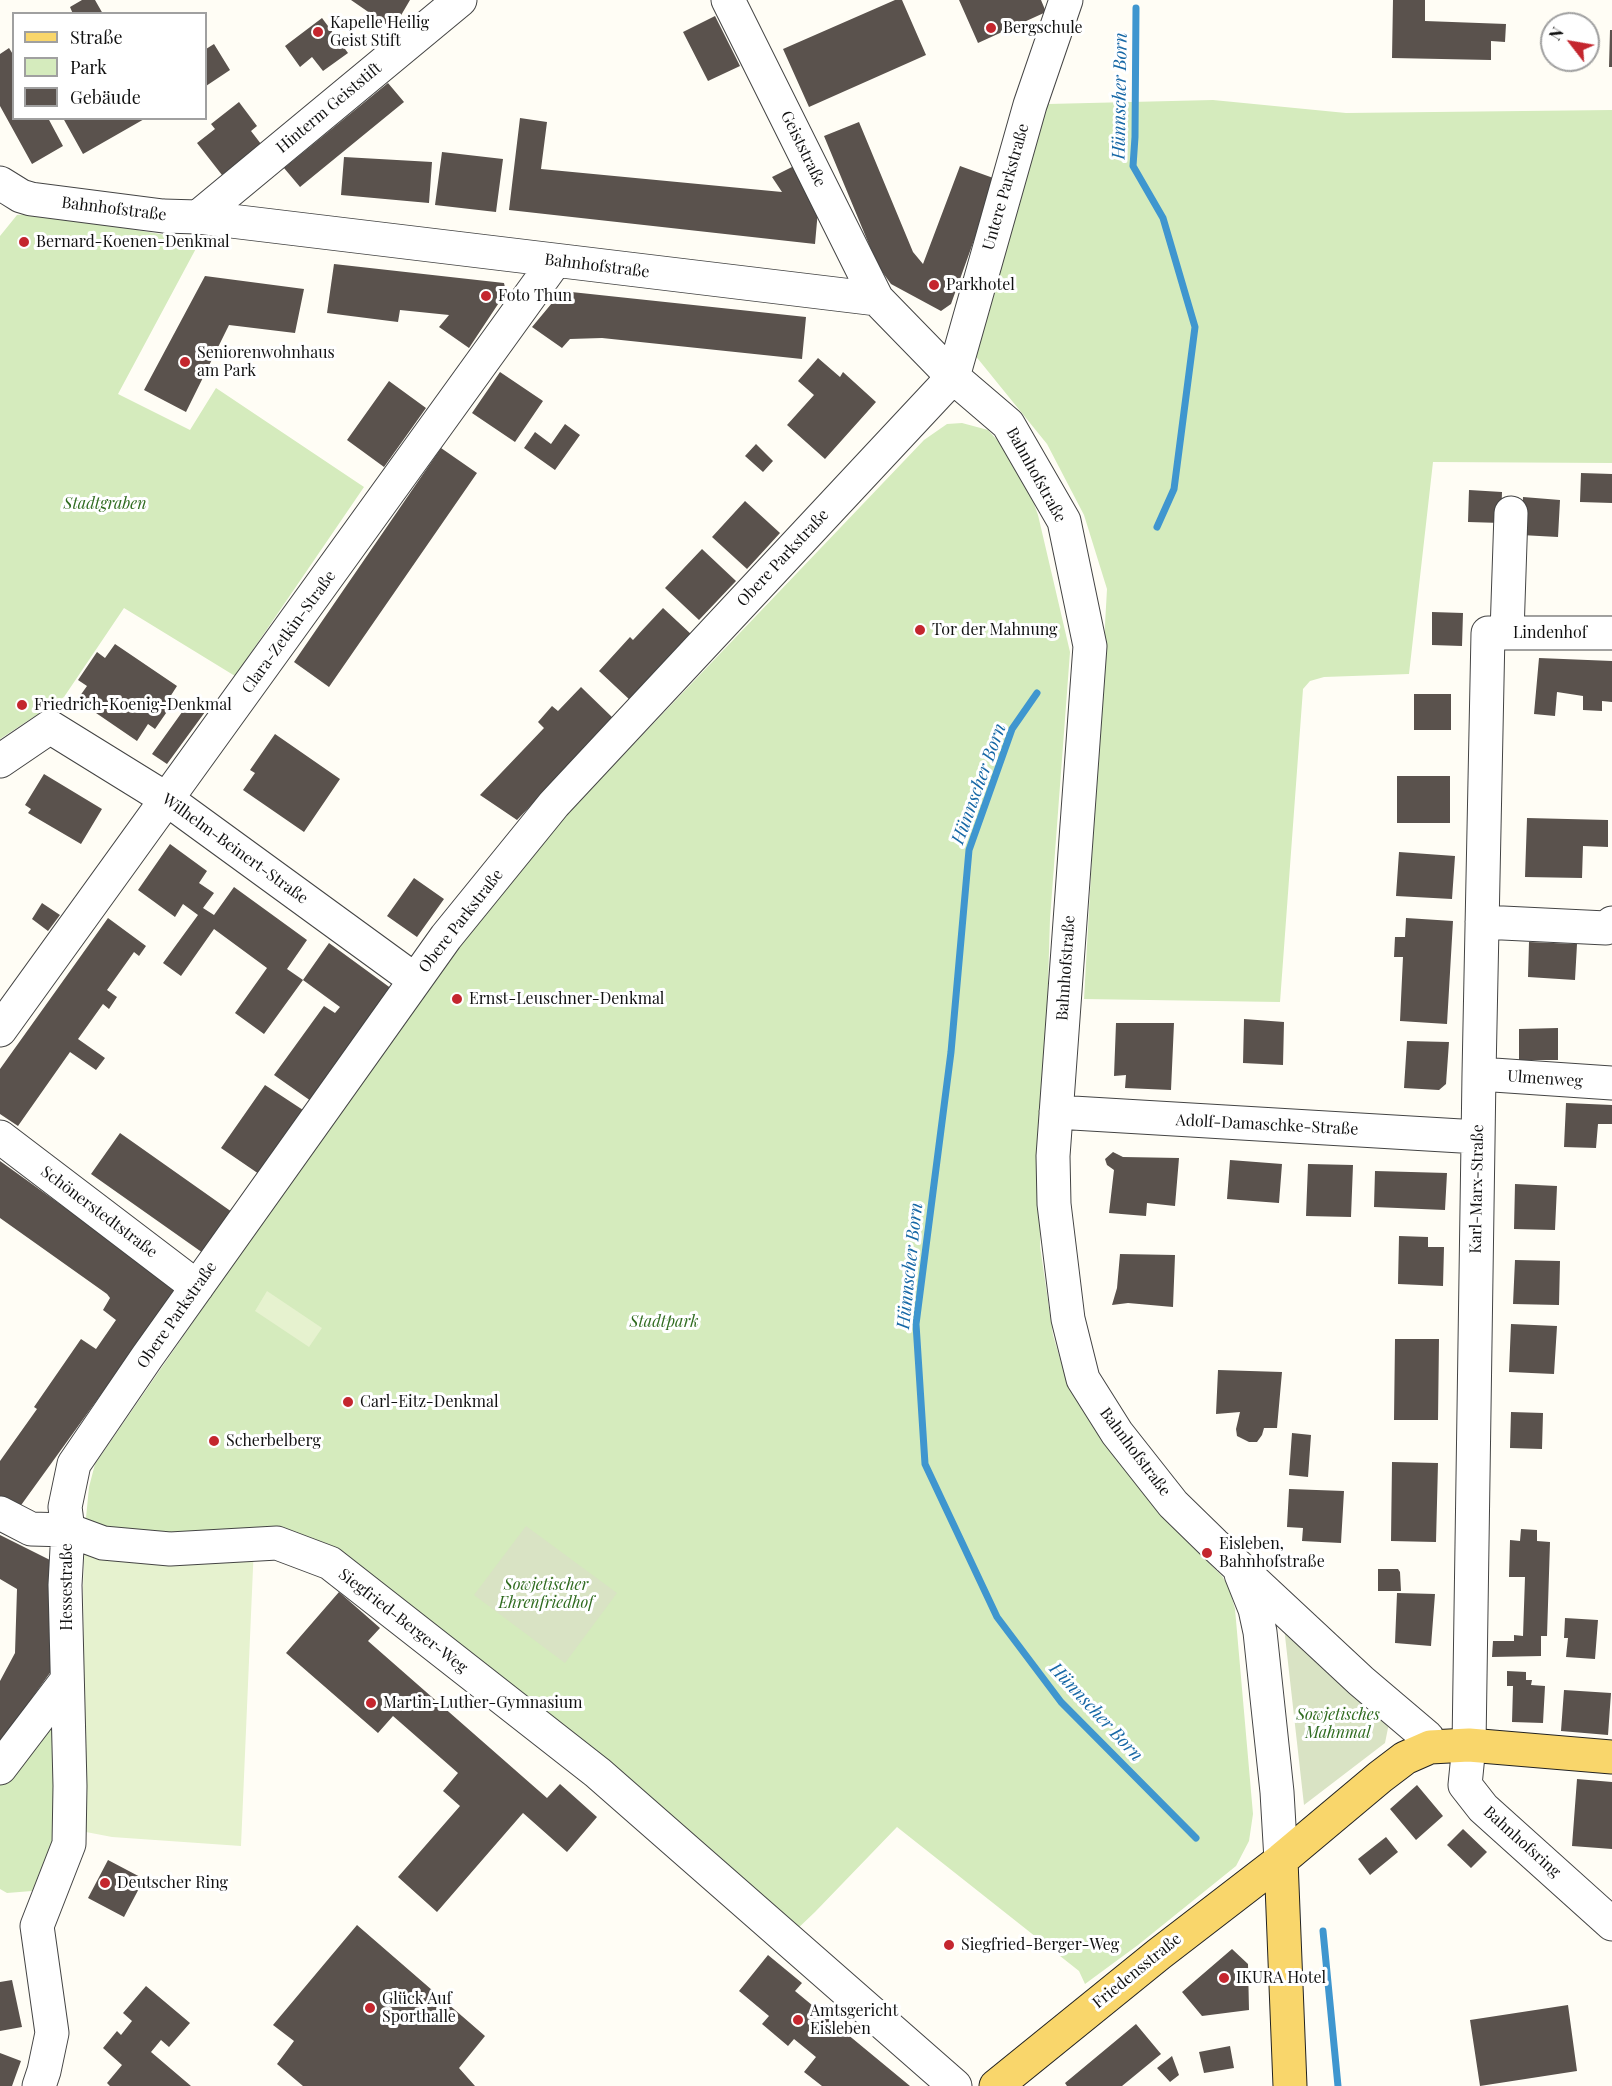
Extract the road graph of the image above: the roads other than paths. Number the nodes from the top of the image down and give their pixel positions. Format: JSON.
{"nodes":[{"id":1,"x":460,"y":0,"type":"edge"},
{"id":2,"x":728,"y":0,"type":"edge"},
{"id":3,"x":1066,"y":0,"type":"edge"},
{"id":4,"x":4,"y":193,"type":"edge"},
{"id":5,"x":198,"y":217,"type":"junction"},
{"id":6,"x":555,"y":261,"type":"junction"},
{"id":7,"x":877,"y":299,"type":"junction"},
{"id":8,"x":953,"y":377,"type":"junction"},
{"id":9,"x":1511,"y":513,"type":"dead end"},
{"id":10,"x":1497,"y":633,"type":"junction"},
{"id":11,"x":1612,"y":633,"type":"edge"},
{"id":12,"x":0,"y":761,"type":"edge"},
{"id":13,"x":168,"y":800,"type":"junction"},
{"id":14,"x":1482,"y":922,"type":"junction"},
{"id":15,"x":1612,"y":923,"type":"edge"},
{"id":16,"x":415,"y":980,"type":"junction"},
{"id":17,"x":0,"y":1030,"type":"edge"},
{"id":18,"x":1479,"y":1074,"type":"junction"},
{"id":19,"x":1612,"y":1083,"type":"edge"},
{"id":20,"x":1056,"y":1112,"type":"junction"},
{"id":21,"x":0,"y":1137,"type":"edge"},
{"id":22,"x":1478,"y":1137,"type":"junction"},
{"id":23,"x":197,"y":1287,"type":"junction"},
{"id":24,"x":0,"y":1513,"type":"edge"},
{"id":25,"x":68,"y":1530,"type":"junction"},
{"id":26,"x":1238,"y":1567,"type":"junction"},
{"id":27,"x":67,"y":1680,"type":"junction"},
{"id":28,"x":1469,"y":1745,"type":"junction"},
{"id":29,"x":1430,"y":1747,"type":"junction"},
{"id":30,"x":1612,"y":1756,"type":"edge"},
{"id":31,"x":0,"y":1768,"type":"edge"},
{"id":32,"x":1281,"y":1860,"type":"junction"},
{"id":33,"x":1612,"y":1924,"type":"edge"},
{"id":34,"x":47,"y":2081,"type":"edge"},
{"id":35,"x":955,"y":2086,"type":"edge"},
{"id":36,"x":996,"y":2086,"type":"edge"},
{"id":37,"x":1290,"y":2086,"type":"edge"}],
"edges":[{"from":1,"to":5,"type":"street","name":"Hinterm Geiststift"},
{"from":2,"to":7,"type":"street","name":"Geiststraße"},
{"from":3,"to":8,"type":"street","name":"Untere Parkstraße"},
{"from":4,"to":5,"type":"street","name":"Bahnhofstraße"},
{"from":5,"to":6,"type":"street","name":"Bahnhofstraße"},
{"from":6,"to":7,"type":"street","name":"Bahnhofstraße"},
{"from":6,"to":13,"type":"street","name":"Clara-Zetkin-Straße"},
{"from":7,"to":8,"type":"street","name":"Bahnhofstraße"},
{"from":8,"to":16,"type":"street","name":"Obere Parkstraße"},
{"from":8,"to":20,"type":"street","name":"Bahnhofstraße"},
{"from":9,"to":10,"type":"street","name":"Karl-Marx-Straße"},
{"from":10,"to":11,"type":"street","name":"Lindenhof"},
{"from":10,"to":14,"type":"street","name":"Karl-Marx-Straße"},
{"from":12,"to":13,"type":"street","name":"Wilhelm-Beinert-Straße"},
{"from":13,"to":16,"type":"street","name":"Wilhelm-Beinert-Straße"},
{"from":13,"to":17,"type":"street","name":"Clara-Zetkin-Straße"},
{"from":14,"to":15,"type":"street"},
{"from":14,"to":18,"type":"street","name":"Karl-Marx-Straße"},
{"from":16,"to":23,"type":"street","name":"Obere Parkstraße"},
{"from":18,"to":19,"type":"street","name":"Ulmenweg"},
{"from":18,"to":22,"type":"street","name":"Karl-Marx-Straße"},
{"from":20,"to":22,"type":"street","name":"Adolf-Damaschke-Straße"},
{"from":20,"to":26,"type":"street","name":"Bahnhofstraße"},
{"from":21,"to":23,"type":"street","name":"Schönerstedtstraße"},
{"from":22,"to":28,"type":"street","name":"Karl-Marx-Straße"},
{"from":23,"to":25,"type":"street","name":"Obere Parkstraße"},
{"from":24,"to":25,"type":"street","name":"Hessestraße"},
{"from":25,"to":27,"type":"street","name":"Hessestraße"},
{"from":25,"to":35,"type":"street","name":"Siegfried-Berger-Weg"},
{"from":26,"to":29,"type":"street","name":"Bahnhofstraße"},
{"from":26,"to":32,"type":"street","name":"Bahnhofstraße"},
{"from":27,"to":31,"type":"street"},
{"from":27,"to":34,"type":"street","name":"Hessestraße"},
{"from":28,"to":29,"type":"main road"},
{"from":28,"to":30,"type":"main road"},
{"from":28,"to":33,"type":"street","name":"Bahnhofsring"},
{"from":29,"to":32,"type":"main road"},
{"from":32,"to":36,"type":"main road","name":"Friedensstraße"},
{"from":32,"to":37,"type":"main road"}]}
